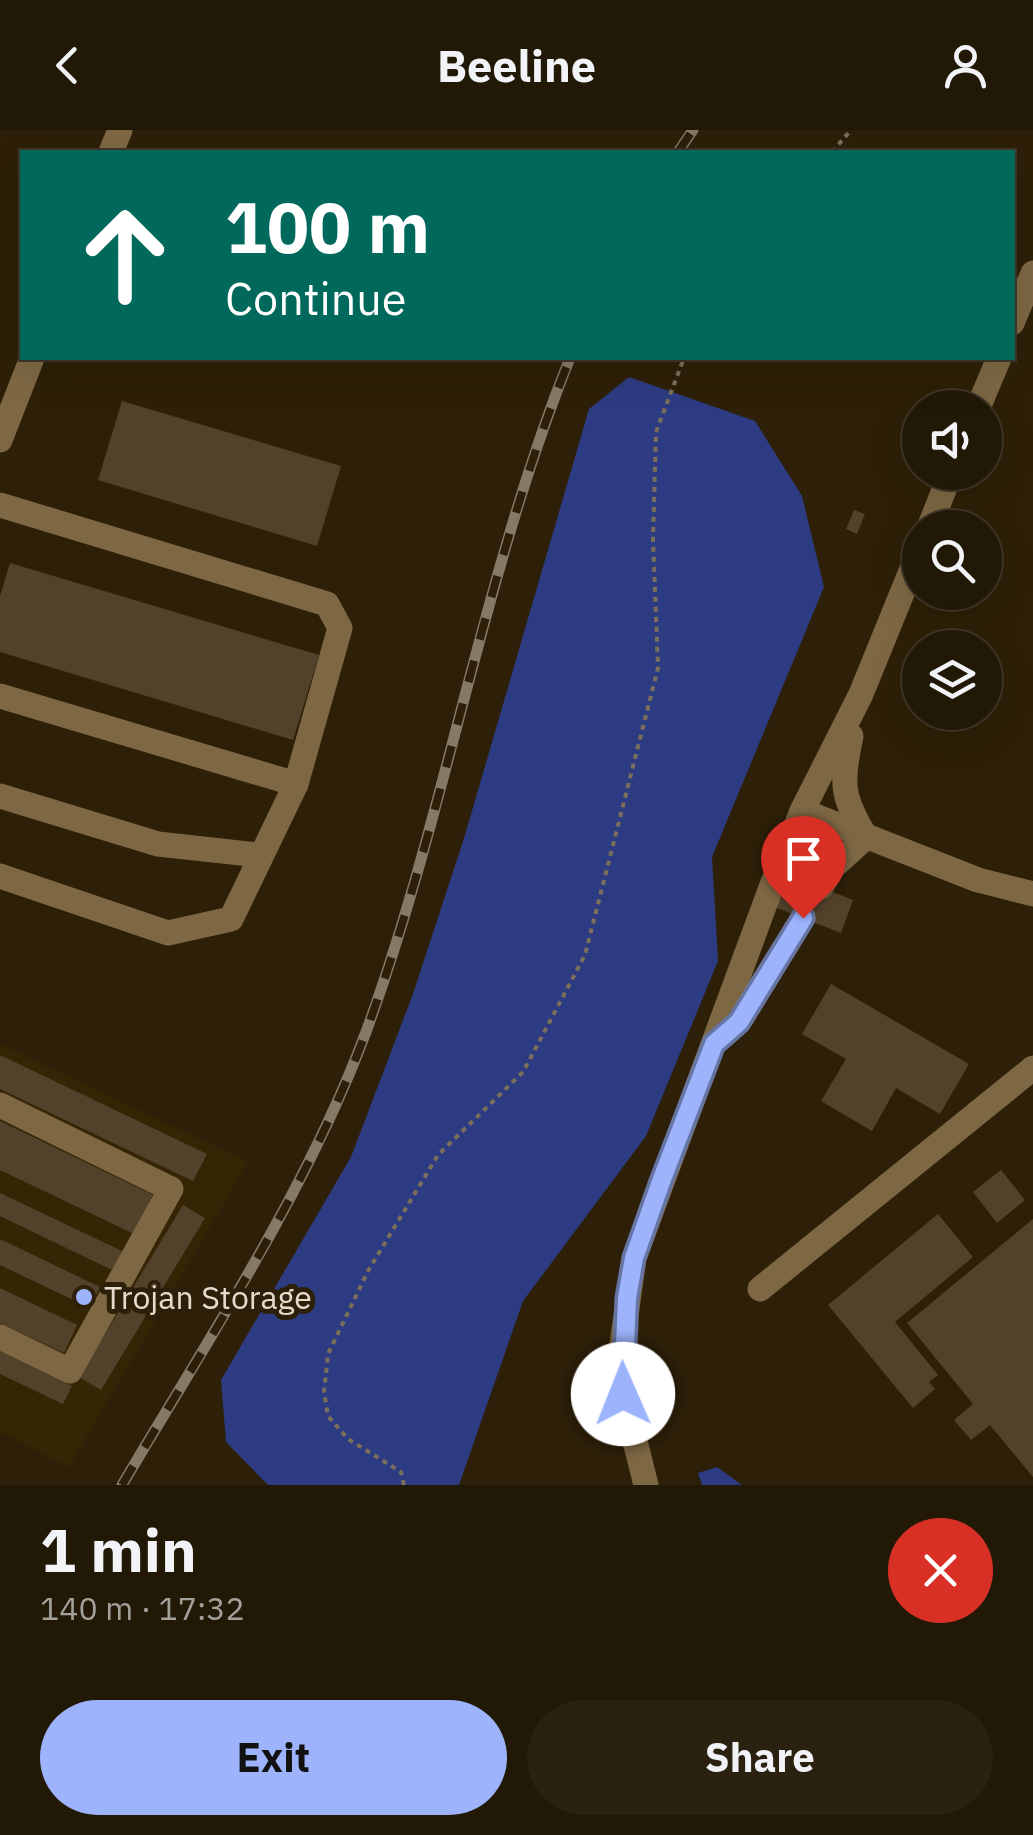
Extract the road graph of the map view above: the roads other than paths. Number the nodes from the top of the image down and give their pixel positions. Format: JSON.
{"nodes":[{"id":1,"x":1033,"y":274,"type":"edge"},
{"id":2,"x":1015,"y":317,"type":"edge"},
{"id":3,"x":31,"y":360,"type":"edge"},
{"id":4,"x":997,"y":360,"type":"edge"},
{"id":5,"x":985,"y":390,"type":"edge"},
{"id":6,"x":0,"y":440,"type":"edge"},
{"id":7,"x":0,"y":506,"type":"edge"},
{"id":8,"x":902,"y":593,"type":"edge"},
{"id":9,"x":861,"y":694,"type":"junction"},
{"id":10,"x":0,"y":696,"type":"edge"},
{"id":11,"x":296,"y":784,"type":"junction"},
{"id":12,"x":0,"y":796,"type":"edge"},
{"id":13,"x":802,"y":810,"type":"junction"},
{"id":14,"x":866,"y":837,"type":"junction"},
{"id":15,"x":258,"y":854,"type":"junction"},
{"id":16,"x":0,"y":876,"type":"edge"},
{"id":17,"x":821,"y":887,"type":"dead end"},
{"id":18,"x":1033,"y":894,"type":"edge"},
{"id":19,"x":803,"y":918,"type":"dead end"},
{"id":20,"x":714,"y":1044,"type":"junction"},
{"id":21,"x":1033,"y":1068,"type":"edge"},
{"id":22,"x":0,"y":1104,"type":"edge"},
{"id":23,"x":760,"y":1289,"type":"dead end"},
{"id":24,"x":0,"y":1337,"type":"edge"},
{"id":25,"x":646,"y":1485,"type":"edge"}],
"edges":[{"from":1,"to":2,"type":"street"},
{"from":3,"to":6,"type":"street"},
{"from":4,"to":5,"type":"street"},
{"from":7,"to":11,"type":"street"},
{"from":8,"to":9,"type":"street"},
{"from":9,"to":13,"type":"street"},
{"from":9,"to":14,"type":"street"},
{"from":10,"to":11,"type":"street"},
{"from":11,"to":15,"type":"street"},
{"from":12,"to":15,"type":"street"},
{"from":13,"to":14,"type":"street"},
{"from":13,"to":20,"type":"street"},
{"from":14,"to":17,"type":"street"},
{"from":14,"to":18,"type":"street"},
{"from":15,"to":16,"type":"street"},
{"from":19,"to":20,"type":"street"},
{"from":20,"to":25,"type":"street"},
{"from":21,"to":23,"type":"street"},
{"from":22,"to":24,"type":"street"}]}
